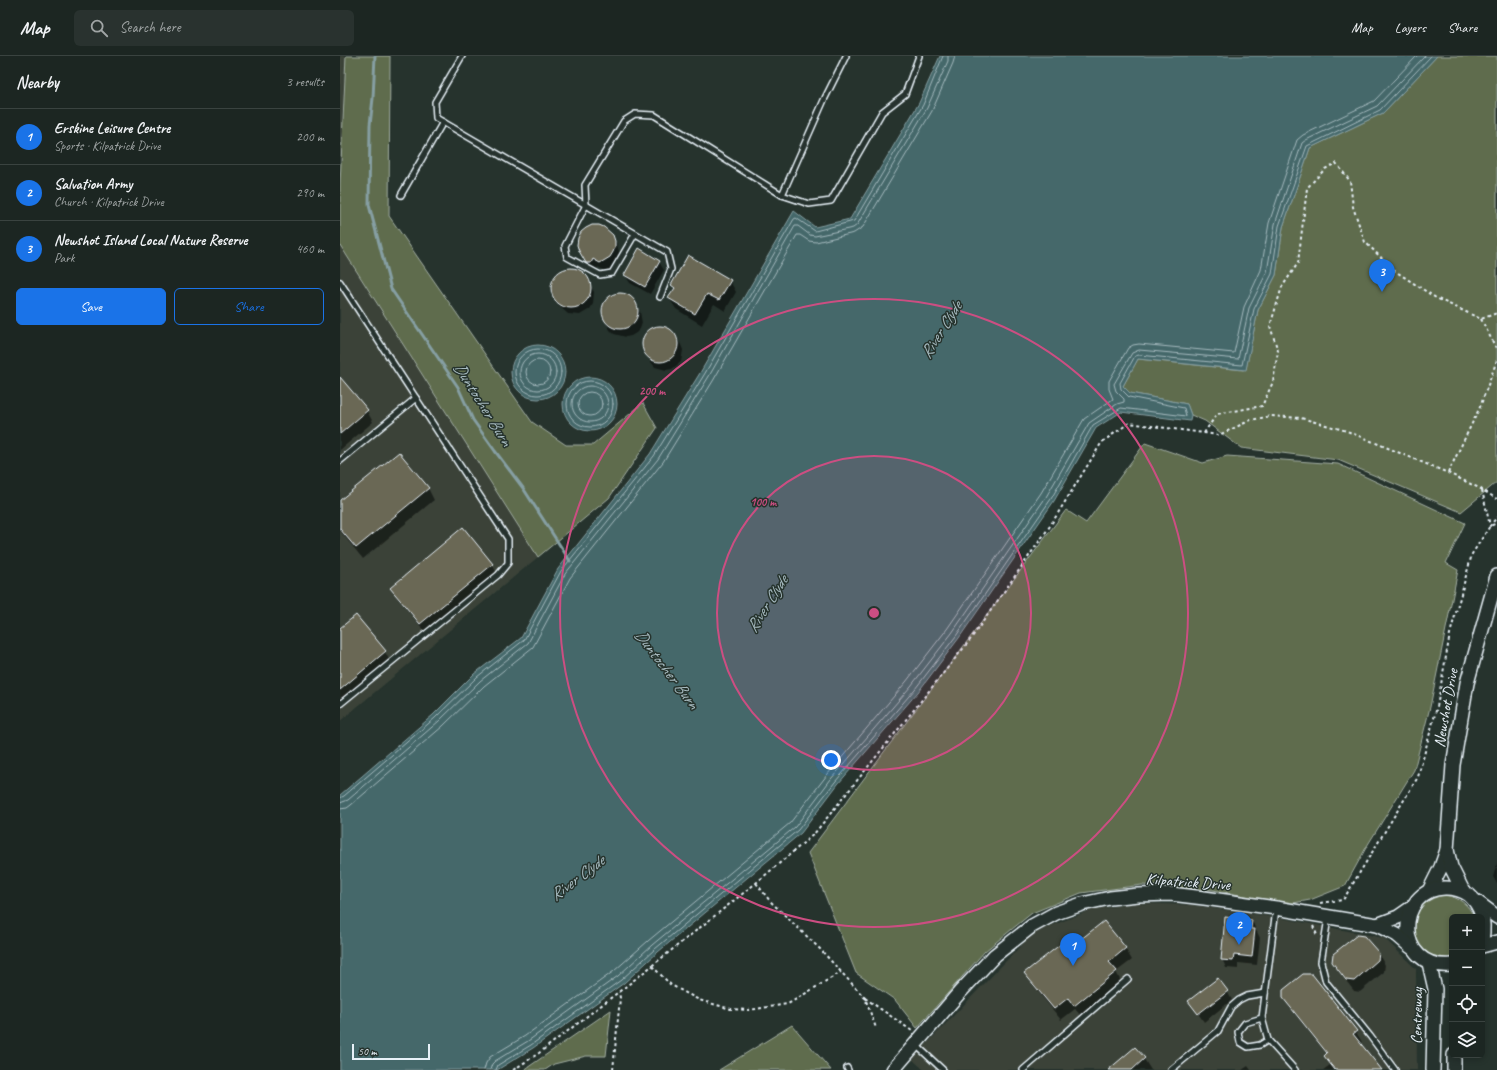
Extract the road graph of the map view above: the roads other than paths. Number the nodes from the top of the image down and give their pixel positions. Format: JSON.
{"nodes":[{"id":1,"x":462,"y":56,"type":"edge"},
{"id":2,"x":846,"y":56,"type":"edge"},
{"id":3,"x":919,"y":56,"type":"edge"},
{"id":4,"x":443,"y":122,"type":"junction"},
{"id":5,"x":401,"y":195,"type":"dead end"},
{"id":6,"x":782,"y":195,"type":"junction"},
{"id":7,"x":586,"y":205,"type":"junction"},
{"id":8,"x":635,"y":234,"type":"junction"},
{"id":9,"x":340,"y":282,"type":"edge"},
{"id":10,"x":660,"y":297,"type":"dead end"},
{"id":11,"x":416,"y":398,"type":"junction"},
{"id":12,"x":340,"y":461,"type":"edge"},
{"id":13,"x":1497,"y":576,"type":"edge"},
{"id":14,"x":340,"y":704,"type":"edge"},
{"id":15,"x":1447,"y":850,"type":"junction"},
{"id":16,"x":1429,"y":891,"type":"junction"},
{"id":17,"x":1463,"y":891,"type":"junction"},
{"id":18,"x":1474,"y":900,"type":"junction"},
{"id":19,"x":1276,"y":908,"type":"junction"},
{"id":20,"x":1412,"y":908,"type":"junction"},
{"id":21,"x":1481,"y":914,"type":"edge"},
{"id":22,"x":1328,"y":917,"type":"junction"},
{"id":23,"x":1497,"y":918,"type":"edge"},
{"id":24,"x":1377,"y":925,"type":"junction"},
{"id":25,"x":1497,"y":942,"type":"edge"},
{"id":26,"x":1485,"y":945,"type":"edge"},
{"id":27,"x":1411,"y":947,"type":"junction"},
{"id":28,"x":1429,"y":963,"type":"junction"},
{"id":29,"x":1449,"y":965,"type":"edge"},
{"id":30,"x":1128,"y":978,"type":"dead end"},
{"id":31,"x":1265,"y":993,"type":"junction"},
{"id":32,"x":1262,"y":1018,"type":"junction"},
{"id":33,"x":1268,"y":1040,"type":"junction"},
{"id":34,"x":918,"y":1041,"type":"junction"},
{"id":35,"x":1454,"y":1058,"type":"edge"},
{"id":36,"x":893,"y":1070,"type":"edge"},
{"id":37,"x":943,"y":1070,"type":"edge"},
{"id":38,"x":1023,"y":1070,"type":"edge"},
{"id":39,"x":1171,"y":1070,"type":"edge"},
{"id":40,"x":1295,"y":1070,"type":"edge"},
{"id":41,"x":1395,"y":1070,"type":"edge"},
{"id":42,"x":1433,"y":1070,"type":"edge"},
{"id":43,"x":1454,"y":1070,"type":"edge"}],
"edges":[{"from":1,"to":4,"type":"lane"},
{"from":2,"to":6,"type":"lane"},
{"from":3,"to":6,"type":"lane"},
{"from":4,"to":5,"type":"lane"},
{"from":4,"to":7,"type":"lane"},
{"from":6,"to":7,"type":"lane"},
{"from":7,"to":8,"type":"lane"},
{"from":7,"to":8,"type":"lane"},
{"from":8,"to":10,"type":"lane"},
{"from":9,"to":11,"type":"lane"},
{"from":11,"to":12,"type":"lane"},
{"from":11,"to":14,"type":"lane"},
{"from":13,"to":15,"type":"street","name":"Newshot Drive"},
{"from":15,"to":16,"type":"street","name":"Newshot Drive"},
{"from":15,"to":17,"type":"street","name":"Newshot Drive"},
{"from":16,"to":17,"type":"street"},
{"from":16,"to":20,"type":"street","name":"Newshot Drive"},
{"from":17,"to":18,"type":"street"},
{"from":18,"to":21,"type":"street"},
{"from":18,"to":23,"type":"street"},
{"from":19,"to":22,"type":"street","name":"Kilpatrick Drive"},
{"from":19,"to":31,"type":"lane"},
{"from":19,"to":34,"type":"street","name":"Kilpatrick Drive"},
{"from":20,"to":24,"type":"street"},
{"from":20,"to":27,"type":"street"},
{"from":22,"to":24,"type":"street","name":"Kilpatrick Drive"},
{"from":22,"to":41,"type":"lane"},
{"from":24,"to":27,"type":"street","name":"Kilpatrick Drive"},
{"from":25,"to":26,"type":"street"},
{"from":27,"to":28,"type":"street","name":"Kilpatrick Drive"},
{"from":28,"to":29,"type":"street"},
{"from":28,"to":42,"type":"street","name":"Centreway"},
{"from":30,"to":38,"type":"lane"},
{"from":31,"to":32,"type":"lane"},
{"from":31,"to":39,"type":"lane"},
{"from":32,"to":33,"type":"lane"},
{"from":32,"to":33,"type":"lane"},
{"from":33,"to":40,"type":"lane"},
{"from":34,"to":36,"type":"street","name":"Kilpatrick Drive"},
{"from":34,"to":37,"type":"lane"},
{"from":35,"to":43,"type":"street"}]}
